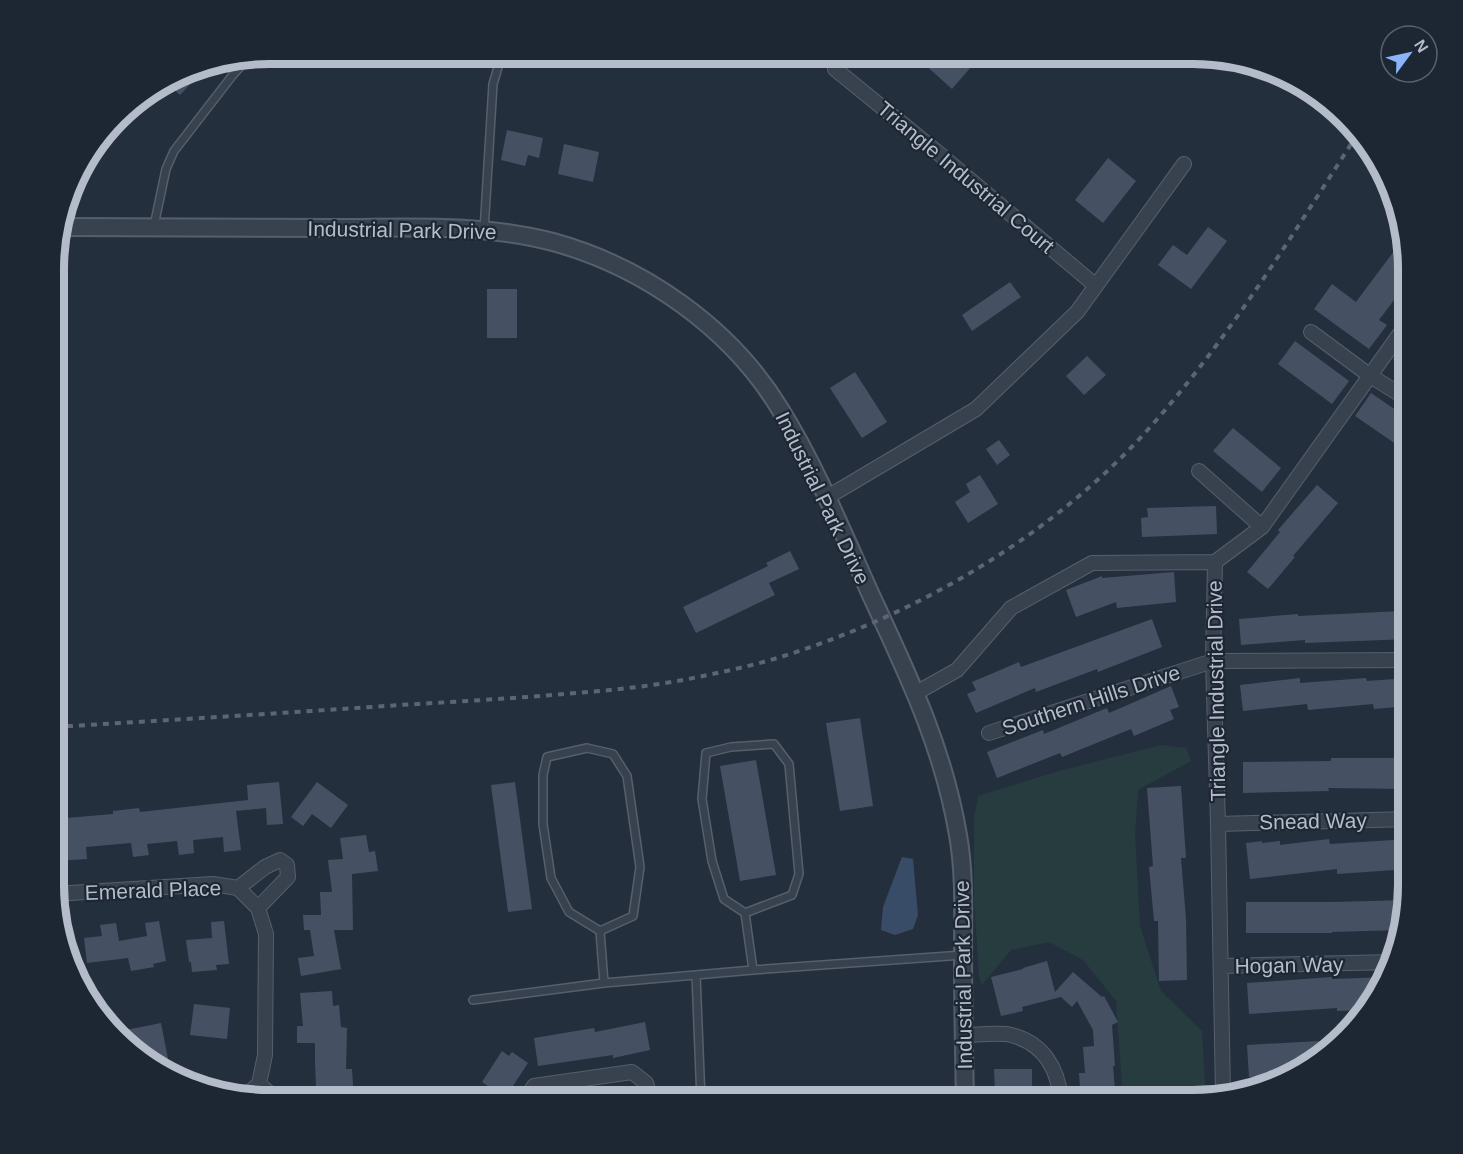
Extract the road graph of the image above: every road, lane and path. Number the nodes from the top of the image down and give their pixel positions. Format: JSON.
{"nodes":[{"id":1,"x":499,"y":65,"type":"edge"},
{"id":2,"x":240,"y":67,"type":"edge"},
{"id":3,"x":835,"y":69,"type":"dead end"},
{"id":4,"x":1184,"y":164,"type":"dead end"},
{"id":5,"x":69,"y":227,"type":"edge"},
{"id":6,"x":153,"y":228,"type":"junction"},
{"id":7,"x":484,"y":231,"type":"junction"},
{"id":8,"x":1096,"y":286,"type":"junction"},
{"id":9,"x":1311,"y":332,"type":"dead end"},
{"id":10,"x":1399,"y":335,"type":"edge"},
{"id":11,"x":1369,"y":375,"type":"junction"},
{"id":12,"x":1399,"y":394,"type":"edge"},
{"id":13,"x":1199,"y":471,"type":"dead end"},
{"id":14,"x":826,"y":498,"type":"junction"},
{"id":15,"x":1262,"y":527,"type":"junction"},
{"id":16,"x":1215,"y":562,"type":"junction"},
{"id":17,"x":1213,"y":660,"type":"junction"},
{"id":18,"x":1398,"y":660,"type":"edge"},
{"id":19,"x":916,"y":693,"type":"junction"},
{"id":20,"x":989,"y":733,"type":"dead end"},
{"id":21,"x":1398,"y":819,"type":"edge"},
{"id":22,"x":1218,"y":824,"type":"junction"},
{"id":23,"x":238,"y":888,"type":"junction"},
{"id":24,"x":65,"y":893,"type":"edge"},
{"id":25,"x":258,"y":908,"type":"junction"},
{"id":26,"x":745,"y":913,"type":"junction"},
{"id":27,"x":600,"y":931,"type":"junction"},
{"id":28,"x":963,"y":955,"type":"junction"},
{"id":29,"x":1383,"y":962,"type":"edge"},
{"id":30,"x":1221,"y":966,"type":"junction"},
{"id":31,"x":753,"y":970,"type":"junction"},
{"id":32,"x":696,"y":975,"type":"junction"},
{"id":33,"x":604,"y":983,"type":"junction"},
{"id":34,"x":473,"y":1000,"type":"dead end"},
{"id":35,"x":964,"y":1035,"type":"junction"},
{"id":36,"x":259,"y":1084,"type":"junction"},
{"id":37,"x":1223,"y":1087,"type":"edge"},
{"id":38,"x":254,"y":1089,"type":"edge"},
{"id":39,"x":265,"y":1089,"type":"edge"},
{"id":40,"x":532,"y":1089,"type":"edge"},
{"id":41,"x":648,"y":1089,"type":"edge"},
{"id":42,"x":701,"y":1089,"type":"edge"},
{"id":43,"x":965,"y":1090,"type":"edge"},
{"id":44,"x":1059,"y":1090,"type":"edge"}],
"edges":[{"from":1,"to":7,"type":"lane"},
{"from":2,"to":6,"type":"lane"},
{"from":3,"to":8,"type":"street","name":"Triangle Industrial Court"},
{"from":4,"to":8,"type":"street"},
{"from":5,"to":6,"type":"street","name":"Industrial Park Drive"},
{"from":6,"to":7,"type":"street","name":"Industrial Park Drive"},
{"from":7,"to":14,"type":"street","name":"Industrial Park Drive"},
{"from":8,"to":14,"type":"street"},
{"from":9,"to":11,"type":"street"},
{"from":10,"to":11,"type":"street"},
{"from":11,"to":12,"type":"street"},
{"from":11,"to":15,"type":"street"},
{"from":13,"to":15,"type":"street"},
{"from":14,"to":19,"type":"street","name":"Industrial Park Drive"},
{"from":15,"to":16,"type":"street"},
{"from":16,"to":17,"type":"street","name":"Triangle Industrial Drive"},
{"from":16,"to":19,"type":"street","name":"Triangle Industrial Drive"},
{"from":17,"to":18,"type":"street","name":"Southern Hills Drive"},
{"from":17,"to":20,"type":"street","name":"Southern Hills Drive"},
{"from":17,"to":22,"type":"street","name":"Triangle Industrial Drive"},
{"from":19,"to":28,"type":"street","name":"Industrial Park Drive"},
{"from":21,"to":22,"type":"street","name":"Snead Way"},
{"from":22,"to":30,"type":"street","name":"Triangle Industrial Drive"},
{"from":23,"to":24,"type":"street","name":"Emerald Place"},
{"from":23,"to":25,"type":"street","name":"Emerald Place"},
{"from":23,"to":25,"type":"street"},
{"from":25,"to":36,"type":"street","name":"Emerald Place"},
{"from":26,"to":26,"type":"lane"},
{"from":26,"to":31,"type":"lane"},
{"from":27,"to":27,"type":"lane"},
{"from":27,"to":33,"type":"lane"},
{"from":28,"to":31,"type":"lane"},
{"from":28,"to":35,"type":"street","name":"Industrial Park Drive"},
{"from":29,"to":30,"type":"street","name":"Hogan Way"},
{"from":30,"to":37,"type":"street","name":"Triangle Industrial Drive"},
{"from":31,"to":32,"type":"lane"},
{"from":32,"to":33,"type":"lane"},
{"from":32,"to":42,"type":"lane"},
{"from":33,"to":34,"type":"lane"},
{"from":35,"to":43,"type":"street","name":"Industrial Park Drive"},
{"from":35,"to":44,"type":"street"},
{"from":36,"to":38,"type":"street"},
{"from":36,"to":39,"type":"street"},
{"from":40,"to":41,"type":"street"}]}
